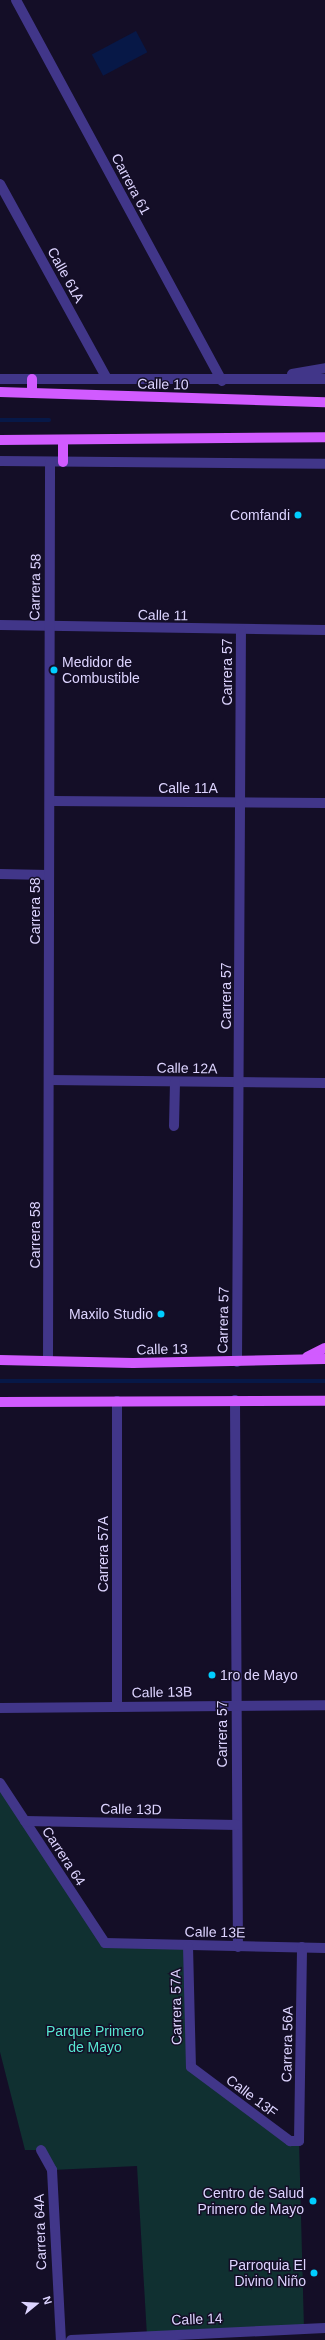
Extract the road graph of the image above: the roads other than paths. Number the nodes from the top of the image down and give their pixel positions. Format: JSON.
{"nodes":[{"id":1,"x":16,"y":0,"type":"edge"},
{"id":2,"x":0,"y":184,"type":"edge"},
{"id":3,"x":325,"y":368,"type":"edge"},
{"id":4,"x":2,"y":376,"type":"edge"},
{"id":5,"x":32,"y":378,"type":"junction"},
{"id":6,"x":270,"y":379,"type":"junction"},
{"id":7,"x":325,"y":379,"type":"edge"},
{"id":8,"x":107,"y":380,"type":"junction"},
{"id":9,"x":222,"y":381,"type":"junction"},
{"id":10,"x":0,"y":392,"type":"edge"},
{"id":11,"x":32,"y":393,"type":"junction"},
{"id":12,"x":325,"y":402,"type":"edge"},
{"id":13,"x":325,"y":437,"type":"edge"},
{"id":14,"x":0,"y":440,"type":"edge"},
{"id":15,"x":63,"y":440,"type":"junction"},
{"id":16,"x":0,"y":461,"type":"edge"},
{"id":17,"x":50,"y":462,"type":"junction"},
{"id":18,"x":63,"y":462,"type":"junction"},
{"id":19,"x":325,"y":465,"type":"edge"},
{"id":20,"x":0,"y":625,"type":"edge"},
{"id":21,"x":48,"y":628,"type":"junction"},
{"id":22,"x":241,"y":630,"type":"junction"},
{"id":23,"x":325,"y":630,"type":"edge"},
{"id":24,"x":52,"y":801,"type":"junction"},
{"id":25,"x":240,"y":802,"type":"junction"},
{"id":26,"x":325,"y":803,"type":"edge"},
{"id":27,"x":0,"y":874,"type":"edge"},
{"id":28,"x":48,"y":875,"type":"junction"},
{"id":29,"x":49,"y":1080,"type":"junction"},
{"id":30,"x":175,"y":1082,"type":"junction"},
{"id":31,"x":239,"y":1083,"type":"junction"},
{"id":32,"x":325,"y":1083,"type":"edge"},
{"id":33,"x":174,"y":1126,"type":"dead end"},
{"id":34,"x":325,"y":1348,"type":"edge"},
{"id":35,"x":325,"y":1358,"type":"edge"},
{"id":36,"x":302,"y":1359,"type":"junction"},
{"id":37,"x":0,"y":1360,"type":"edge"},
{"id":38,"x":48,"y":1360,"type":"junction"},
{"id":39,"x":237,"y":1362,"type":"junction"},
{"id":40,"x":117,"y":1400,"type":"junction"},
{"id":41,"x":235,"y":1400,"type":"junction"},
{"id":42,"x":325,"y":1401,"type":"edge"},
{"id":43,"x":0,"y":1402,"type":"edge"},
{"id":44,"x":325,"y":1705,"type":"edge"},
{"id":45,"x":236,"y":1706,"type":"junction"},
{"id":46,"x":117,"y":1707,"type":"junction"},
{"id":47,"x":0,"y":1708,"type":"edge"},
{"id":48,"x":0,"y":1783,"type":"edge"},
{"id":49,"x":24,"y":1821,"type":"junction"},
{"id":50,"x":237,"y":1825,"type":"junction"},
{"id":51,"x":104,"y":1943,"type":"joint"},
{"id":52,"x":188,"y":1946,"type":"junction"},
{"id":53,"x":238,"y":1947,"type":"junction"},
{"id":54,"x":302,"y":1947,"type":"junction"},
{"id":55,"x":325,"y":1948,"type":"edge"},
{"id":56,"x":191,"y":2067,"type":"joint"},
{"id":57,"x":299,"y":2141,"type":"joint"},
{"id":58,"x":41,"y":2150,"type":"dead end"},
{"id":59,"x":325,"y":2328,"type":"edge"},
{"id":60,"x":60,"y":2340,"type":"edge"},
{"id":61,"x":71,"y":2340,"type":"edge"}],
"edges":[{"from":1,"to":9,"type":"street","name":"Carrera 61"},
{"from":2,"to":8,"type":"street","name":"Calle 61A"},
{"from":3,"to":6,"type":"street"},
{"from":4,"to":5,"type":"street","name":"Calle 10"},
{"from":5,"to":8,"type":"street","name":"Calle 10"},
{"from":5,"to":11,"type":"main road"},
{"from":6,"to":7,"type":"street","name":"Calle 10"},
{"from":6,"to":9,"type":"street","name":"Calle 10"},
{"from":8,"to":9,"type":"street","name":"Calle 10"},
{"from":10,"to":11,"type":"main road","name":"Calle 10"},
{"from":11,"to":12,"type":"main road","name":"Calle 10"},
{"from":13,"to":15,"type":"main road"},
{"from":14,"to":15,"type":"main road"},
{"from":15,"to":18,"type":"main road"},
{"from":16,"to":17,"type":"street"},
{"from":17,"to":18,"type":"street"},
{"from":17,"to":21,"type":"street","name":"Carrera 58"},
{"from":18,"to":19,"type":"street"},
{"from":20,"to":21,"type":"street","name":"Calle 11"},
{"from":21,"to":22,"type":"street","name":"Calle 11"},
{"from":21,"to":24,"type":"street","name":"Carrera 58"},
{"from":22,"to":23,"type":"street","name":"Calle 11"},
{"from":22,"to":25,"type":"street","name":"Carrera 57"},
{"from":24,"to":25,"type":"street","name":"Calle 11A"},
{"from":24,"to":28,"type":"street","name":"Carrera 58"},
{"from":25,"to":26,"type":"street","name":"Calle 11A"},
{"from":25,"to":31,"type":"street","name":"Carrera 57"},
{"from":27,"to":28,"type":"street"},
{"from":28,"to":29,"type":"street","name":"Carrera 58"},
{"from":29,"to":30,"type":"street","name":"Calle 12A"},
{"from":29,"to":38,"type":"street","name":"Carrera 58"},
{"from":30,"to":31,"type":"street","name":"Calle 12A"},
{"from":30,"to":33,"type":"street"},
{"from":31,"to":32,"type":"street","name":"Calle 12A"},
{"from":31,"to":39,"type":"street","name":"Carrera 57"},
{"from":34,"to":36,"type":"main road"},
{"from":35,"to":36,"type":"main road","name":"Calle 13"},
{"from":36,"to":39,"type":"main road","name":"Calle 13"},
{"from":37,"to":38,"type":"main road","name":"Calle 13"},
{"from":38,"to":39,"type":"main road","name":"Calle 13"},
{"from":40,"to":41,"type":"main road"},
{"from":40,"to":43,"type":"main road"},
{"from":40,"to":46,"type":"street","name":"Carrera 57A"},
{"from":41,"to":42,"type":"main road"},
{"from":41,"to":45,"type":"street","name":"Carrera 57"},
{"from":44,"to":45,"type":"street","name":"Calle 13B"},
{"from":45,"to":46,"type":"street","name":"Calle 13B"},
{"from":45,"to":50,"type":"street","name":"Carrera 57"},
{"from":46,"to":47,"type":"street","name":"Calle 13B"},
{"from":48,"to":49,"type":"street","name":"Carrera 64"},
{"from":49,"to":50,"type":"street","name":"Calle 13D"},
{"from":49,"to":51,"type":"street","name":"Carrera 64"},
{"from":50,"to":53,"type":"street","name":"Carrera 57"},
{"from":51,"to":52,"type":"street","name":"Calle 13E"},
{"from":52,"to":53,"type":"street","name":"Calle 13E"},
{"from":52,"to":56,"type":"street","name":"Carrera 57A"},
{"from":53,"to":54,"type":"street","name":"Calle 13E"},
{"from":54,"to":55,"type":"street","name":"Calle 13E"},
{"from":54,"to":57,"type":"street","name":"Carrera 56A"},
{"from":56,"to":57,"type":"street","name":"Calle 13F"},
{"from":58,"to":60,"type":"street","name":"Carrera 64A"},
{"from":59,"to":61,"type":"street","name":"Calle 14"}]}
